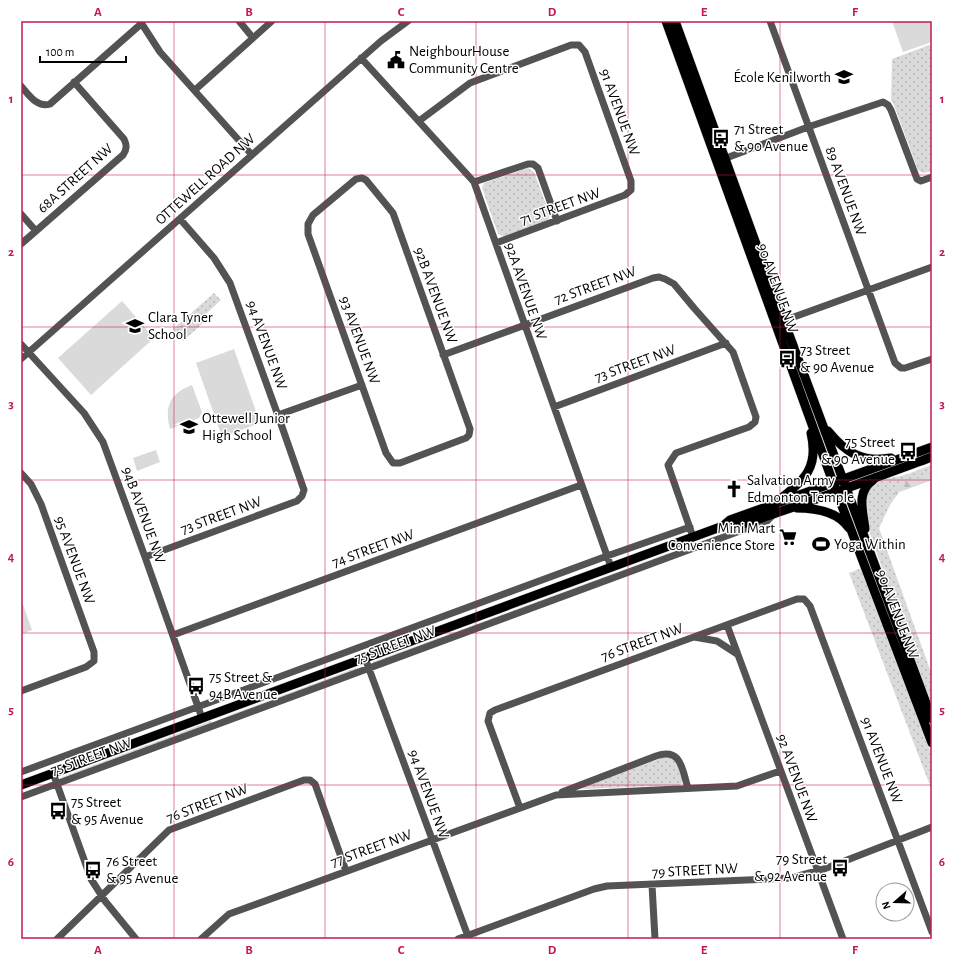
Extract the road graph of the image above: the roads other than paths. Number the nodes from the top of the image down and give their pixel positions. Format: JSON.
{"nodes":[{"id":1,"x":239,"y":21,"type":"edge"},
{"id":2,"x":272,"y":21,"type":"edge"},
{"id":3,"x":408,"y":21,"type":"edge"},
{"id":4,"x":666,"y":21,"type":"edge"},
{"id":5,"x":676,"y":21,"type":"edge"},
{"id":6,"x":770,"y":21,"type":"edge"},
{"id":7,"x":140,"y":22,"type":"edge"},
{"id":8,"x":253,"y":38,"type":"junction"},
{"id":9,"x":362,"y":58,"type":"junction"},
{"id":10,"x":74,"y":82,"type":"junction"},
{"id":11,"x":21,"y":86,"type":"edge"},
{"id":12,"x":195,"y":90,"type":"junction"},
{"id":13,"x":419,"y":121,"type":"junction"},
{"id":14,"x":808,"y":127,"type":"junction"},
{"id":15,"x":252,"y":155,"type":"junction"},
{"id":16,"x":721,"y":160,"type":"junction"},
{"id":17,"x":932,"y":177,"type":"edge"},
{"id":18,"x":474,"y":182,"type":"junction"},
{"id":19,"x":631,"y":190,"type":"joint"},
{"id":20,"x":21,"y":214,"type":"edge"},
{"id":21,"x":180,"y":218,"type":"junction"},
{"id":22,"x":557,"y":221,"type":"junction"},
{"id":23,"x":308,"y":224,"type":"joint"},
{"id":24,"x":36,"y":231,"type":"junction"},
{"id":25,"x":496,"y":243,"type":"junction"},
{"id":26,"x":21,"y":244,"type":"edge"},
{"id":27,"x":932,"y":266,"type":"edge"},
{"id":28,"x":868,"y":290,"type":"junction"},
{"id":29,"x":780,"y":322,"type":"junction"},
{"id":30,"x":525,"y":325,"type":"junction"},
{"id":31,"x":726,"y":343,"type":"junction"},
{"id":32,"x":21,"y":344,"type":"edge"},
{"id":33,"x":28,"y":353,"type":"junction"},
{"id":34,"x":443,"y":355,"type":"junction"},
{"id":35,"x":21,"y":359,"type":"edge"},
{"id":36,"x":932,"y":359,"type":"edge"},
{"id":37,"x":362,"y":385,"type":"junction"},
{"id":38,"x":805,"y":405,"type":"junction"},
{"id":39,"x":554,"y":407,"type":"junction"},
{"id":40,"x":278,"y":415,"type":"junction"},
{"id":41,"x":823,"y":425,"type":"junction"},
{"id":42,"x":932,"y":447,"type":"edge"},
{"id":43,"x":908,"y":455,"type":"junction"},
{"id":44,"x":932,"y":457,"type":"edge"},
{"id":45,"x":392,"y":463,"type":"joint"},
{"id":46,"x":21,"y":473,"type":"edge"},
{"id":47,"x":876,"y":478,"type":"junction"},
{"id":48,"x":834,"y":483,"type":"junction"},
{"id":49,"x":844,"y":484,"type":"junction"},
{"id":50,"x":582,"y":485,"type":"junction"},
{"id":51,"x":837,"y":492,"type":"junction"},
{"id":52,"x":303,"y":493,"type":"joint"},
{"id":53,"x":791,"y":508,"type":"junction"},
{"id":54,"x":773,"y":509,"type":"junction"},
{"id":55,"x":690,"y":527,"type":"junction"},
{"id":56,"x":693,"y":537,"type":"junction"},
{"id":57,"x":855,"y":537,"type":"junction"},
{"id":58,"x":867,"y":544,"type":"junction"},
{"id":59,"x":607,"y":556,"type":"junction"},
{"id":60,"x":145,"y":557,"type":"junction"},
{"id":61,"x":611,"y":567,"type":"junction"},
{"id":62,"x":804,"y":600,"type":"joint"},
{"id":63,"x":726,"y":625,"type":"junction"},
{"id":64,"x":173,"y":635,"type":"junction"},
{"id":65,"x":694,"y":637,"type":"junction"},
{"id":66,"x":737,"y":654,"type":"junction"},
{"id":67,"x":365,"y":658,"type":"junction"},
{"id":68,"x":369,"y":668,"type":"junction"},
{"id":69,"x":21,"y":691,"type":"edge"},
{"id":70,"x":198,"y":707,"type":"junction"},
{"id":71,"x":202,"y":718,"type":"junction"},
{"id":72,"x":932,"y":719,"type":"edge"},
{"id":73,"x":932,"y":743,"type":"edge"},
{"id":74,"x":780,"y":771,"type":"junction"},
{"id":75,"x":21,"y":772,"type":"edge"},
{"id":76,"x":52,"y":773,"type":"junction"},
{"id":77,"x":56,"y":784,"type":"junction"},
{"id":78,"x":21,"y":785,"type":"edge"},
{"id":79,"x":688,"y":788,"type":"junction"},
{"id":80,"x":556,"y":795,"type":"junction"},
{"id":81,"x":21,"y":797,"type":"edge"},
{"id":82,"x":520,"y":808,"type":"junction"},
{"id":83,"x":932,"y":828,"type":"edge"},
{"id":84,"x":432,"y":840,"type":"junction"},
{"id":85,"x":898,"y":841,"type":"junction"},
{"id":86,"x":346,"y":871,"type":"junction"},
{"id":87,"x":818,"y":871,"type":"junction"},
{"id":88,"x":652,"y":885,"type":"junction"},
{"id":89,"x":102,"y":896,"type":"junction"},
{"id":90,"x":932,"y":932,"type":"edge"},
{"id":91,"x":468,"y":937,"type":"edge"},
{"id":92,"x":57,"y":939,"type":"edge"},
{"id":93,"x":136,"y":939,"type":"edge"},
{"id":94,"x":201,"y":939,"type":"edge"},
{"id":95,"x":458,"y":939,"type":"edge"},
{"id":96,"x":655,"y":939,"type":"edge"},
{"id":97,"x":843,"y":939,"type":"edge"}],
"edges":[{"from":1,"to":8,"type":"street"},
{"from":2,"to":8,"type":"street"},
{"from":3,"to":9,"type":"street","name":"OTTEWELL ROAD NW"},
{"from":4,"to":16,"type":"main road","name":"90 AVENUE NW"},
{"from":5,"to":16,"type":"main road","name":"90 AVENUE NW"},
{"from":6,"to":14,"type":"street","name":"89 AVENUE NW"},
{"from":7,"to":10,"type":"street"},
{"from":7,"to":12,"type":"street"},
{"from":8,"to":12,"type":"street"},
{"from":9,"to":13,"type":"street","name":"92A AVENUE NW"},
{"from":9,"to":15,"type":"street","name":"OTTEWELL ROAD NW"},
{"from":10,"to":11,"type":"street"},
{"from":10,"to":24,"type":"street","name":"68A STREET NW"},
{"from":12,"to":15,"type":"street"},
{"from":13,"to":18,"type":"street","name":"92A AVENUE NW"},
{"from":13,"to":19,"type":"street","name":"91 AVENUE NW"},
{"from":14,"to":16,"type":"street"},
{"from":14,"to":17,"type":"street"},
{"from":14,"to":28,"type":"street","name":"89 AVENUE NW"},
{"from":15,"to":21,"type":"street","name":"OTTEWELL ROAD NW"},
{"from":16,"to":29,"type":"main road","name":"90 AVENUE NW"},
{"from":18,"to":22,"type":"street"},
{"from":18,"to":25,"type":"street","name":"92A AVENUE NW"},
{"from":19,"to":22,"type":"street","name":"71 STREET NW"},
{"from":20,"to":24,"type":"street"},
{"from":21,"to":33,"type":"street","name":"OTTEWELL ROAD NW"},
{"from":21,"to":40,"type":"street","name":"94 AVENUE NW"},
{"from":22,"to":25,"type":"street","name":"71 STREET NW"},
{"from":23,"to":34,"type":"street","name":"92B AVENUE NW"},
{"from":23,"to":37,"type":"street","name":"93 AVENUE NW"},
{"from":24,"to":26,"type":"street","name":"68A STREET NW"},
{"from":25,"to":30,"type":"street","name":"92A AVENUE NW"},
{"from":27,"to":28,"type":"street"},
{"from":28,"to":29,"type":"street"},
{"from":28,"to":36,"type":"street","name":"89 AVENUE NW"},
{"from":29,"to":38,"type":"main road","name":"90 AVENUE NW"},
{"from":29,"to":41,"type":"main road","name":"90 AVENUE NW"},
{"from":30,"to":31,"type":"street","name":"72 STREET NW"},
{"from":30,"to":34,"type":"street","name":"72 STREET NW"},
{"from":30,"to":39,"type":"street","name":"92A AVENUE NW"},
{"from":31,"to":39,"type":"street","name":"73 STREET NW"},
{"from":31,"to":55,"type":"street"},
{"from":32,"to":33,"type":"street","name":"94B AVENUE NW"},
{"from":33,"to":35,"type":"street","name":"OTTEWELL ROAD NW"},
{"from":33,"to":60,"type":"street","name":"94B AVENUE NW"},
{"from":34,"to":45,"type":"street","name":"92B AVENUE NW"},
{"from":37,"to":40,"type":"street"},
{"from":37,"to":45,"type":"street","name":"93 AVENUE NW"},
{"from":38,"to":48,"type":"main road","name":"90 AVENUE NW"},
{"from":38,"to":54,"type":"main road"},
{"from":39,"to":50,"type":"street","name":"92A AVENUE NW"},
{"from":40,"to":52,"type":"street","name":"94 AVENUE NW"},
{"from":41,"to":43,"type":"main road"},
{"from":41,"to":49,"type":"main road","name":"90 AVENUE NW"},
{"from":42,"to":43,"type":"main road","name":"75 STREET NW"},
{"from":43,"to":49,"type":"main road","name":"75 STREET NW"},
{"from":44,"to":47,"type":"main road","name":"75 STREET NW"},
{"from":46,"to":69,"type":"street","name":"95 AVENUE NW"},
{"from":47,"to":49,"type":"main road","name":"75 STREET NW"},
{"from":47,"to":58,"type":"main road"},
{"from":48,"to":49,"type":"main road","name":"75 STREET NW"},
{"from":48,"to":51,"type":"main road","name":"90 AVENUE NW"},
{"from":48,"to":54,"type":"main road","name":"75 STREET NW"},
{"from":49,"to":51,"type":"main road","name":"75 STREET NW"},
{"from":49,"to":58,"type":"main road","name":"90 AVENUE NW"},
{"from":50,"to":59,"type":"street","name":"92A AVENUE NW"},
{"from":50,"to":64,"type":"street","name":"74 STREET NW"},
{"from":51,"to":53,"type":"main road","name":"75 STREET NW"},
{"from":51,"to":57,"type":"main road","name":"90 AVENUE NW"},
{"from":52,"to":60,"type":"street","name":"73 STREET NW"},
{"from":53,"to":54,"type":"main road","name":"75 STREET NW"},
{"from":53,"to":57,"type":"main road"},
{"from":54,"to":56,"type":"main road","name":"75 STREET NW"},
{"from":54,"to":68,"type":"street","name":"75 STREET NW"},
{"from":55,"to":56,"type":"street"},
{"from":55,"to":59,"type":"street","name":"75 STREET NW"},
{"from":56,"to":61,"type":"main road","name":"75 STREET NW"},
{"from":57,"to":73,"type":"main road","name":"90 AVENUE NW"},
{"from":58,"to":72,"type":"main road","name":"90 AVENUE NW"},
{"from":59,"to":61,"type":"street","name":"92A AVENUE NW"},
{"from":59,"to":70,"type":"street","name":"75 STREET NW"},
{"from":60,"to":64,"type":"street","name":"94B AVENUE NW"},
{"from":61,"to":67,"type":"main road","name":"75 STREET NW"},
{"from":62,"to":63,"type":"street","name":"76 STREET NW"},
{"from":62,"to":85,"type":"street","name":"91 AVENUE NW"},
{"from":63,"to":65,"type":"street","name":"76 STREET NW"},
{"from":63,"to":66,"type":"street","name":"92 AVENUE NW"},
{"from":64,"to":70,"type":"street","name":"94B AVENUE NW"},
{"from":65,"to":66,"type":"street"},
{"from":65,"to":82,"type":"street","name":"76 STREET NW"},
{"from":66,"to":74,"type":"street","name":"92 AVENUE NW"},
{"from":67,"to":68,"type":"street","name":"94 AVENUE NW"},
{"from":67,"to":71,"type":"main road","name":"75 STREET NW"},
{"from":68,"to":77,"type":"street","name":"75 STREET NW"},
{"from":68,"to":84,"type":"street","name":"94 AVENUE NW"},
{"from":70,"to":71,"type":"street","name":"94B AVENUE NW"},
{"from":70,"to":75,"type":"street","name":"75 STREET NW"},
{"from":71,"to":76,"type":"main road","name":"75 STREET NW"},
{"from":74,"to":79,"type":"street","name":"77 STREET NW"},
{"from":74,"to":87,"type":"street","name":"92 AVENUE NW"},
{"from":76,"to":77,"type":"street"},
{"from":76,"to":78,"type":"main road","name":"75 STREET NW"},
{"from":77,"to":81,"type":"street","name":"75 STREET NW"},
{"from":77,"to":89,"type":"street"},
{"from":79,"to":80,"type":"street","name":"77 STREET NW"},
{"from":79,"to":80,"type":"street","name":"77 STREET NW"},
{"from":80,"to":82,"type":"street","name":"77 STREET NW"},
{"from":82,"to":84,"type":"street","name":"77 STREET NW"},
{"from":83,"to":85,"type":"street","name":"79 STREET NW"},
{"from":84,"to":86,"type":"street","name":"77 STREET NW"},
{"from":84,"to":91,"type":"street","name":"94 AVENUE NW"},
{"from":85,"to":87,"type":"street","name":"79 STREET NW"},
{"from":85,"to":90,"type":"street","name":"91 AVENUE NW"},
{"from":86,"to":89,"type":"street","name":"76 STREET NW"},
{"from":86,"to":94,"type":"street","name":"77 STREET NW"},
{"from":87,"to":88,"type":"street","name":"79 STREET NW"},
{"from":87,"to":97,"type":"street","name":"92 AVENUE NW"},
{"from":88,"to":91,"type":"street","name":"79 STREET NW"},
{"from":88,"to":96,"type":"street"},
{"from":89,"to":92,"type":"street","name":"76 STREET NW"},
{"from":89,"to":93,"type":"street"},
{"from":91,"to":95,"type":"street","name":"79 STREET NW"}]}
